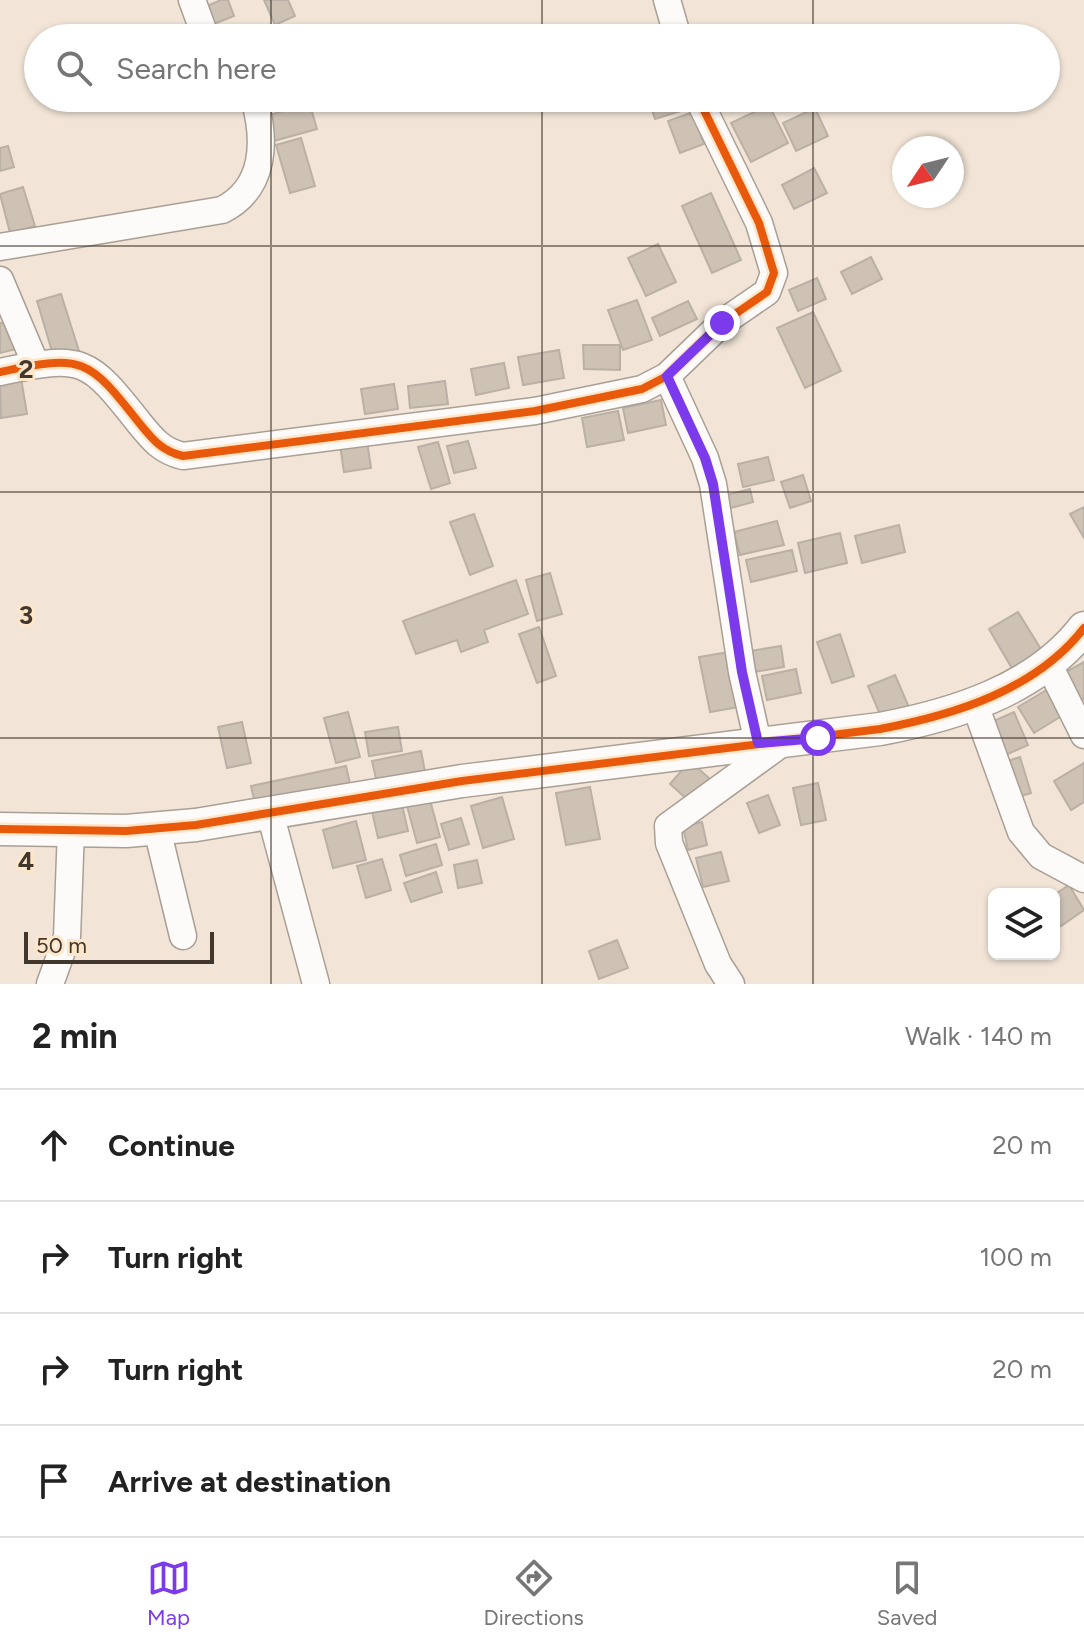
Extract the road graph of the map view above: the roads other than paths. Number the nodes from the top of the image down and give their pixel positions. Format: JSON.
{"nodes":[{"id":1,"x":192,"y":0,"type":"edge"},
{"id":2,"x":667,"y":0,"type":"edge"},
{"id":3,"x":201,"y":24,"type":"edge"},
{"id":4,"x":674,"y":24,"type":"edge"},
{"id":5,"x":257,"y":112,"type":"edge"},
{"id":6,"x":705,"y":112,"type":"edge"},
{"id":7,"x":0,"y":247,"type":"edge"},
{"id":8,"x":0,"y":280,"type":"edge"},
{"id":9,"x":36,"y":365,"type":"junction"},
{"id":10,"x":0,"y":372,"type":"edge"},
{"id":11,"x":667,"y":376,"type":"junction"},
{"id":12,"x":1084,"y":628,"type":"edge"},
{"id":13,"x":1049,"y":665,"type":"junction"},
{"id":14,"x":974,"y":702,"type":"junction"},
{"id":15,"x":1084,"y":735,"type":"edge"},
{"id":16,"x":771,"y":742,"type":"junction"},
{"id":17,"x":270,"y":813,"type":"junction"},
{"id":18,"x":0,"y":829,"type":"edge"},
{"id":19,"x":71,"y":829,"type":"junction"},
{"id":20,"x":157,"y":829,"type":"junction"},
{"id":21,"x":1084,"y":879,"type":"edge"},
{"id":22,"x":183,"y":936,"type":"dead end"},
{"id":23,"x":50,"y":984,"type":"edge"},
{"id":24,"x":316,"y":984,"type":"edge"},
{"id":25,"x":731,"y":984,"type":"edge"}],
"edges":[{"from":1,"to":3,"type":"street"},
{"from":2,"to":4,"type":"street"},
{"from":5,"to":7,"type":"street"},
{"from":6,"to":11,"type":"street"},
{"from":8,"to":9,"type":"street"},
{"from":9,"to":10,"type":"street"},
{"from":9,"to":11,"type":"street"},
{"from":11,"to":16,"type":"street"},
{"from":12,"to":13,"type":"street"},
{"from":13,"to":14,"type":"street"},
{"from":13,"to":15,"type":"street"},
{"from":14,"to":16,"type":"street"},
{"from":14,"to":21,"type":"street"},
{"from":16,"to":17,"type":"street"},
{"from":16,"to":25,"type":"street"},
{"from":17,"to":20,"type":"street"},
{"from":17,"to":24,"type":"street"},
{"from":18,"to":19,"type":"street"},
{"from":19,"to":20,"type":"street"},
{"from":19,"to":23,"type":"street"},
{"from":20,"to":22,"type":"street"}]}
